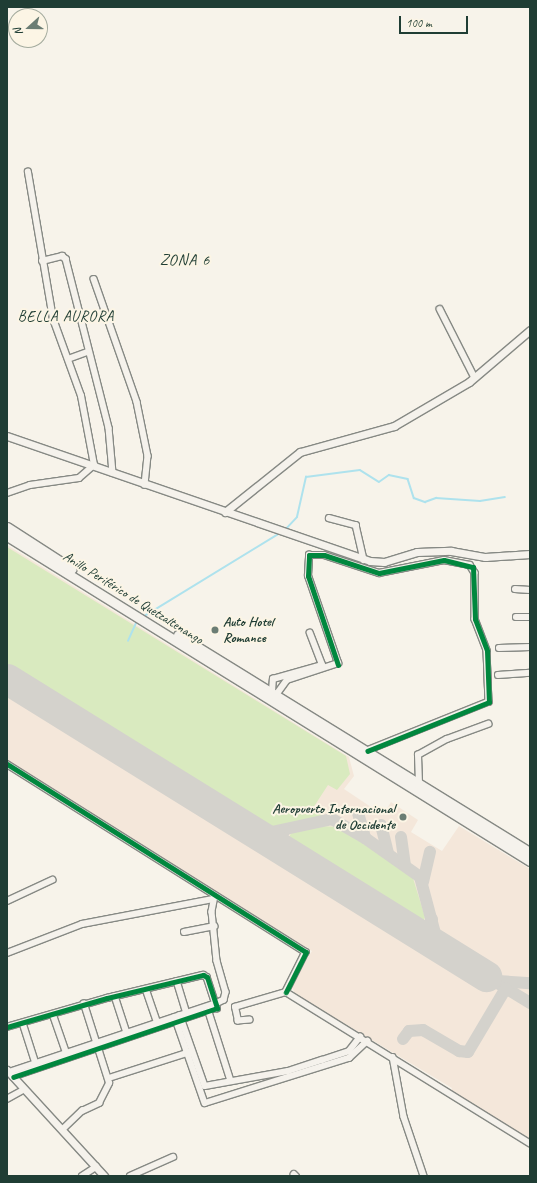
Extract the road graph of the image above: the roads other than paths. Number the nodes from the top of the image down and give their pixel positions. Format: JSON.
{"nodes":[{"id":1,"x":28,"y":172,"type":"dead end"},
{"id":2,"x":42,"y":261,"type":"junction"},
{"id":3,"x":94,"y":279,"type":"dead end"},
{"id":4,"x":440,"y":309,"type":"dead end"},
{"id":5,"x":530,"y":330,"type":"edge"},
{"id":6,"x":87,"y":352,"type":"junction"},
{"id":7,"x":68,"y":359,"type":"junction"},
{"id":8,"x":475,"y":378,"type":"junction"},
{"id":9,"x":7,"y":436,"type":"edge"},
{"id":10,"x":94,"y":465,"type":"junction"},
{"id":11,"x":113,"y":473,"type":"junction"},
{"id":12,"x":145,"y":485,"type":"junction"},
{"id":13,"x":7,"y":494,"type":"edge"},
{"id":14,"x":225,"y":512,"type":"junction"},
{"id":15,"x":329,"y":518,"type":"dead end"},
{"id":16,"x":7,"y":528,"type":"edge"},
{"id":17,"x":7,"y":536,"type":"edge"},
{"id":18,"x":530,"y":554,"type":"edge"},
{"id":19,"x":364,"y":560,"type":"junction"},
{"id":20,"x":515,"y":589,"type":"dead end"},
{"id":21,"x":530,"y":590,"type":"edge"},
{"id":22,"x":143,"y":616,"type":"junction"},
{"id":23,"x":516,"y":616,"type":"dead end"},
{"id":24,"x":530,"y":617,"type":"edge"},
{"id":25,"x":310,"y":633,"type":"dead end"},
{"id":26,"x":530,"y":647,"type":"edge"},
{"id":27,"x":499,"y":648,"type":"dead end"},
{"id":28,"x":530,"y":673,"type":"edge"},
{"id":29,"x":498,"y":675,"type":"dead end"},
{"id":30,"x":274,"y":694,"type":"junction"},
{"id":31,"x":488,"y":724,"type":"dead end"},
{"id":32,"x":366,"y":751,"type":"junction"},
{"id":33,"x":7,"y":764,"type":"edge"},
{"id":34,"x":419,"y":784,"type":"junction"},
{"id":35,"x":496,"y":840,"type":"junction"},
{"id":36,"x":530,"y":852,"type":"edge"},
{"id":37,"x":530,"y":856,"type":"edge"},
{"id":38,"x":530,"y":860,"type":"edge"},
{"id":39,"x":52,"y":880,"type":"dead end"},
{"id":40,"x":215,"y":896,"type":"junction"},
{"id":41,"x":7,"y":901,"type":"edge"},
{"id":42,"x":214,"y":926,"type":"junction"},
{"id":43,"x":184,"y":932,"type":"dead end"},
{"id":44,"x":7,"y":953,"type":"edge"},
{"id":45,"x":177,"y":982,"type":"junction"},
{"id":46,"x":146,"y":988,"type":"junction"},
{"id":47,"x":286,"y":992,"type":"junction"},
{"id":48,"x":115,"y":996,"type":"junction"},
{"id":49,"x":84,"y":1004,"type":"junction"},
{"id":50,"x":216,"y":1006,"type":"junction"},
{"id":51,"x":209,"y":1012,"type":"junction"},
{"id":52,"x":187,"y":1013,"type":"junction"},
{"id":53,"x":52,"y":1014,"type":"junction"},
{"id":54,"x":178,"y":1019,"type":"junction"},
{"id":55,"x":250,"y":1020,"type":"dead end"},
{"id":56,"x":23,"y":1023,"type":"junction"},
{"id":57,"x":158,"y":1025,"type":"junction"},
{"id":58,"x":7,"y":1027,"type":"edge"},
{"id":59,"x":127,"y":1036,"type":"junction"},
{"id":60,"x":360,"y":1037,"type":"junction"},
{"id":61,"x":367,"y":1042,"type":"junction"},
{"id":62,"x":98,"y":1046,"type":"junction"},
{"id":63,"x":189,"y":1052,"type":"junction"},
{"id":64,"x":68,"y":1056,"type":"junction"},
{"id":65,"x":393,"y":1057,"type":"junction"},
{"id":66,"x":323,"y":1063,"type":"junction"},
{"id":67,"x":37,"y":1066,"type":"junction"},
{"id":68,"x":281,"y":1072,"type":"junction"},
{"id":69,"x":10,"y":1073,"type":"edge"},
{"id":70,"x":289,"y":1074,"type":"junction"},
{"id":71,"x":109,"y":1078,"type":"junction"},
{"id":72,"x":283,"y":1079,"type":"junction"},
{"id":73,"x":231,"y":1081,"type":"junction"},
{"id":74,"x":23,"y":1090,"type":"junction"},
{"id":75,"x":7,"y":1099,"type":"edge"},
{"id":76,"x":62,"y":1130,"type":"junction"},
{"id":77,"x":530,"y":1143,"type":"edge"},
{"id":78,"x":173,"y":1157,"type":"dead end"},
{"id":79,"x":96,"y":1167,"type":"junction"},
{"id":80,"x":82,"y":1176,"type":"edge"},
{"id":81,"x":104,"y":1176,"type":"edge"},
{"id":82,"x":130,"y":1176,"type":"edge"},
{"id":83,"x":424,"y":1176,"type":"edge"}],
"edges":[{"from":1,"to":2,"type":"street"},
{"from":2,"to":6,"type":"street"},
{"from":2,"to":7,"type":"street"},
{"from":3,"to":12,"type":"street"},
{"from":4,"to":8,"type":"street"},
{"from":5,"to":8,"type":"street"},
{"from":6,"to":7,"type":"street"},
{"from":6,"to":11,"type":"street"},
{"from":7,"to":10,"type":"street"},
{"from":8,"to":14,"type":"street"},
{"from":9,"to":10,"type":"street"},
{"from":10,"to":11,"type":"street"},
{"from":10,"to":13,"type":"street"},
{"from":11,"to":12,"type":"street"},
{"from":12,"to":14,"type":"street"},
{"from":14,"to":19,"type":"street"},
{"from":15,"to":19,"type":"street"},
{"from":16,"to":22,"type":"highway","name":"Anillo Periférico de Quetzaltenango"},
{"from":17,"to":22,"type":"highway","name":"Anillo Periférico de Quetzaltenango"},
{"from":18,"to":19,"type":"street"},
{"from":20,"to":21,"type":"street"},
{"from":22,"to":30,"type":"highway","name":"Anillo Periférico de Quetzaltenango"},
{"from":22,"to":35,"type":"highway","name":"Anillo Periférico de Quetzaltenango"},
{"from":23,"to":24,"type":"street"},
{"from":25,"to":30,"type":"street"},
{"from":26,"to":27,"type":"street"},
{"from":28,"to":29,"type":"street"},
{"from":30,"to":32,"type":"highway","name":"Anillo Periférico de Quetzaltenango"},
{"from":30,"to":32,"type":"street"},
{"from":31,"to":34,"type":"street"},
{"from":32,"to":34,"type":"highway","name":"Anillo Periférico de Quetzaltenango"},
{"from":33,"to":40,"type":"street"},
{"from":34,"to":36,"type":"highway","name":"Anillo Periférico de Quetzaltenango"},
{"from":35,"to":37,"type":"highway"},
{"from":35,"to":38,"type":"highway","name":"Anillo Periférico de Quetzaltenango"},
{"from":39,"to":41,"type":"street"},
{"from":40,"to":42,"type":"street"},
{"from":40,"to":44,"type":"street"},
{"from":40,"to":47,"type":"street"},
{"from":42,"to":43,"type":"street"},
{"from":42,"to":50,"type":"street"},
{"from":45,"to":46,"type":"street"},
{"from":45,"to":50,"type":"street"},
{"from":45,"to":52,"type":"street"},
{"from":46,"to":48,"type":"street"},
{"from":46,"to":57,"type":"street"},
{"from":47,"to":55,"type":"street"},
{"from":47,"to":60,"type":"street"},
{"from":48,"to":49,"type":"street"},
{"from":48,"to":59,"type":"street"},
{"from":49,"to":53,"type":"street"},
{"from":49,"to":62,"type":"street"},
{"from":50,"to":51,"type":"street"},
{"from":50,"to":52,"type":"street"},
{"from":51,"to":54,"type":"street"},
{"from":51,"to":73,"type":"street"},
{"from":52,"to":54,"type":"street"},
{"from":53,"to":56,"type":"street"},
{"from":53,"to":64,"type":"street"},
{"from":54,"to":57,"type":"street"},
{"from":54,"to":63,"type":"street"},
{"from":56,"to":58,"type":"street"},
{"from":56,"to":67,"type":"street"},
{"from":57,"to":59,"type":"street"},
{"from":59,"to":62,"type":"street"},
{"from":60,"to":61,"type":"street"},
{"from":60,"to":66,"type":"street"},
{"from":61,"to":65,"type":"street"},
{"from":61,"to":66,"type":"street"},
{"from":62,"to":64,"type":"street"},
{"from":62,"to":71,"type":"street"},
{"from":63,"to":71,"type":"street"},
{"from":63,"to":72,"type":"street"},
{"from":63,"to":73,"type":"street"},
{"from":64,"to":67,"type":"street"},
{"from":65,"to":77,"type":"street"},
{"from":65,"to":83,"type":"street"},
{"from":66,"to":70,"type":"street"},
{"from":67,"to":69,"type":"street"},
{"from":68,"to":70,"type":"street"},
{"from":68,"to":72,"type":"street"},
{"from":68,"to":73,"type":"street"},
{"from":69,"to":74,"type":"street"},
{"from":70,"to":72,"type":"street"},
{"from":71,"to":76,"type":"street"},
{"from":74,"to":75,"type":"street"},
{"from":74,"to":76,"type":"street"},
{"from":76,"to":79,"type":"street"},
{"from":78,"to":82,"type":"street"},
{"from":79,"to":80,"type":"street"},
{"from":79,"to":81,"type":"street"}]}
